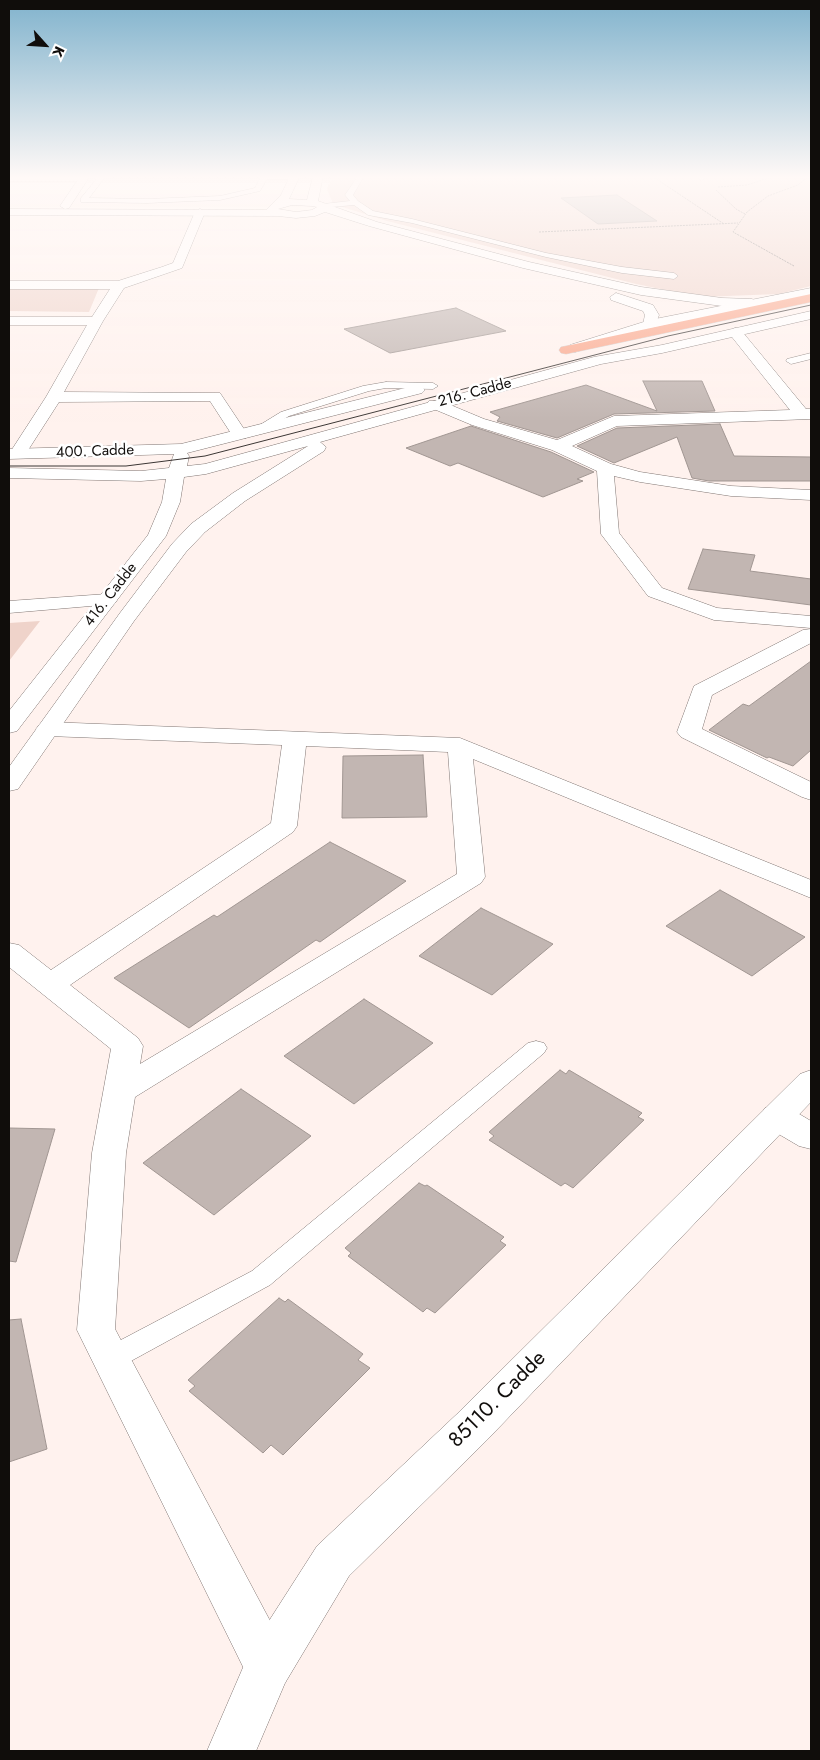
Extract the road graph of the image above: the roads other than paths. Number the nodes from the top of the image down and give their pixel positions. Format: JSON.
{"nodes":[{"id":1,"x":181,"y":258,"type":"edge"},
{"id":2,"x":471,"y":258,"type":"edge"},
{"id":3,"x":501,"y":258,"type":"edge"},
{"id":4,"x":562,"y":258,"type":"edge"},
{"id":5,"x":674,"y":276,"type":"dead end"},
{"id":6,"x":9,"y":285,"type":"edge"},
{"id":7,"x":119,"y":285,"type":"junction"},
{"id":8,"x":811,"y":292,"type":"edge"},
{"id":9,"x":686,"y":297,"type":"junction"},
{"id":10,"x":811,"y":298,"type":"edge"},
{"id":11,"x":752,"y":303,"type":"junction"},
{"id":12,"x":648,"y":308,"type":"junction"},
{"id":13,"x":811,"y":310,"type":"edge"},
{"id":14,"x":811,"y":315,"type":"edge"},
{"id":15,"x":9,"y":321,"type":"edge"},
{"id":16,"x":96,"y":321,"type":"junction"},
{"id":17,"x":650,"y":324,"type":"junction"},
{"id":18,"x":735,"y":332,"type":"junction"},
{"id":19,"x":561,"y":352,"type":"joint"},
{"id":20,"x":811,"y":356,"type":"edge"},
{"id":21,"x":599,"y":360,"type":"junction"},
{"id":22,"x":791,"y":361,"type":"dead end"},
{"id":23,"x":438,"y":385,"type":"dead end"},
{"id":24,"x":54,"y":396,"type":"junction"},
{"id":25,"x":435,"y":404,"type":"junction"},
{"id":26,"x":806,"y":414,"type":"edge"},
{"id":27,"x":344,"y":430,"type":"junction"},
{"id":28,"x":240,"y":435,"type":"junction"},
{"id":29,"x":558,"y":446,"type":"junction"},
{"id":30,"x":181,"y":449,"type":"junction"},
{"id":31,"x":13,"y":454,"type":"edge"},
{"id":32,"x":605,"y":468,"type":"junction"},
{"id":33,"x":176,"y":472,"type":"junction"},
{"id":34,"x":9,"y":473,"type":"edge"},
{"id":35,"x":132,"y":476,"type":"junction"},
{"id":36,"x":811,"y":495,"type":"edge"},
{"id":37,"x":171,"y":502,"type":"junction"},
{"id":38,"x":107,"y":600,"type":"junction"},
{"id":39,"x":9,"y":607,"type":"edge"},
{"id":40,"x":811,"y":622,"type":"edge"},
{"id":41,"x":811,"y":635,"type":"edge"},
{"id":42,"x":9,"y":726,"type":"edge"},
{"id":43,"x":48,"y":729,"type":"junction"},
{"id":44,"x":295,"y":739,"type":"junction"},
{"id":45,"x":460,"y":745,"type":"junction"},
{"id":46,"x":9,"y":784,"type":"edge"},
{"id":47,"x":811,"y":792,"type":"edge"},
{"id":48,"x":811,"y":890,"type":"edge"},
{"id":49,"x":9,"y":952,"type":"edge"},
{"id":50,"x":50,"y":985,"type":"junction"},
{"id":51,"x":536,"y":1048,"type":"dead end"},
{"id":52,"x":811,"y":1082,"type":"edge"},
{"id":53,"x":120,"y":1091,"type":"junction"},
{"id":54,"x":777,"y":1117,"type":"junction"},
{"id":55,"x":811,"y":1137,"type":"edge"},
{"id":56,"x":110,"y":1359,"type":"junction"},
{"id":57,"x":268,"y":1666,"type":"junction"},
{"id":58,"x":232,"y":1751,"type":"edge"}],
"edges":[{"from":1,"to":7,"type":"street"},
{"from":2,"to":12,"type":"street"},
{"from":3,"to":9,"type":"street"},
{"from":4,"to":5,"type":"lane"},
{"from":6,"to":7,"type":"street"},
{"from":7,"to":16,"type":"street"},
{"from":8,"to":11,"type":"street"},
{"from":9,"to":11,"type":"street"},
{"from":9,"to":12,"type":"street"},
{"from":10,"to":19,"type":"main road"},
{"from":11,"to":17,"type":"street"},
{"from":12,"to":17,"type":"street"},
{"from":13,"to":21,"type":"main road"},
{"from":14,"to":18,"type":"street","name":"216. Cadde"},
{"from":15,"to":16,"type":"street"},
{"from":16,"to":24,"type":"street"},
{"from":17,"to":19,"type":"street"},
{"from":18,"to":21,"type":"street","name":"216. Cadde"},
{"from":18,"to":26,"type":"street"},
{"from":20,"to":22,"type":"lane"},
{"from":21,"to":25,"type":"street","name":"216. Cadde"},
{"from":23,"to":28,"type":"street","name":"216. Cadde"},
{"from":24,"to":28,"type":"street"},
{"from":24,"to":31,"type":"street"},
{"from":25,"to":27,"type":"street","name":"216. Cadde"},
{"from":25,"to":29,"type":"street"},
{"from":26,"to":29,"type":"street"},
{"from":27,"to":33,"type":"street","name":"216. Cadde"},
{"from":27,"to":43,"type":"street"},
{"from":28,"to":30,"type":"street","name":"216. Cadde"},
{"from":29,"to":32,"type":"street"},
{"from":30,"to":31,"type":"street","name":"400. Cadde"},
{"from":30,"to":33,"type":"street","name":"416. Cadde"},
{"from":32,"to":36,"type":"street"},
{"from":32,"to":40,"type":"street"},
{"from":33,"to":35,"type":"street","name":"216. Cadde"},
{"from":33,"to":37,"type":"street","name":"416. Cadde"},
{"from":34,"to":35,"type":"street","name":"400. Cadde"},
{"from":35,"to":37,"type":"street"},
{"from":37,"to":38,"type":"street","name":"416. Cadde"},
{"from":38,"to":39,"type":"street"},
{"from":38,"to":42,"type":"street","name":"416. Cadde"},
{"from":41,"to":47,"type":"street"},
{"from":43,"to":44,"type":"street"},
{"from":43,"to":46,"type":"street"},
{"from":44,"to":45,"type":"street"},
{"from":44,"to":50,"type":"street"},
{"from":45,"to":48,"type":"street"},
{"from":45,"to":53,"type":"street"},
{"from":49,"to":50,"type":"street"},
{"from":50,"to":53,"type":"street"},
{"from":51,"to":56,"type":"lane"},
{"from":52,"to":54,"type":"street","name":"85110. Cadde"},
{"from":53,"to":56,"type":"street"},
{"from":54,"to":55,"type":"street"},
{"from":54,"to":57,"type":"street","name":"85110. Cadde"},
{"from":56,"to":57,"type":"street"},
{"from":57,"to":58,"type":"street","name":"85110. Cadde"}]}
